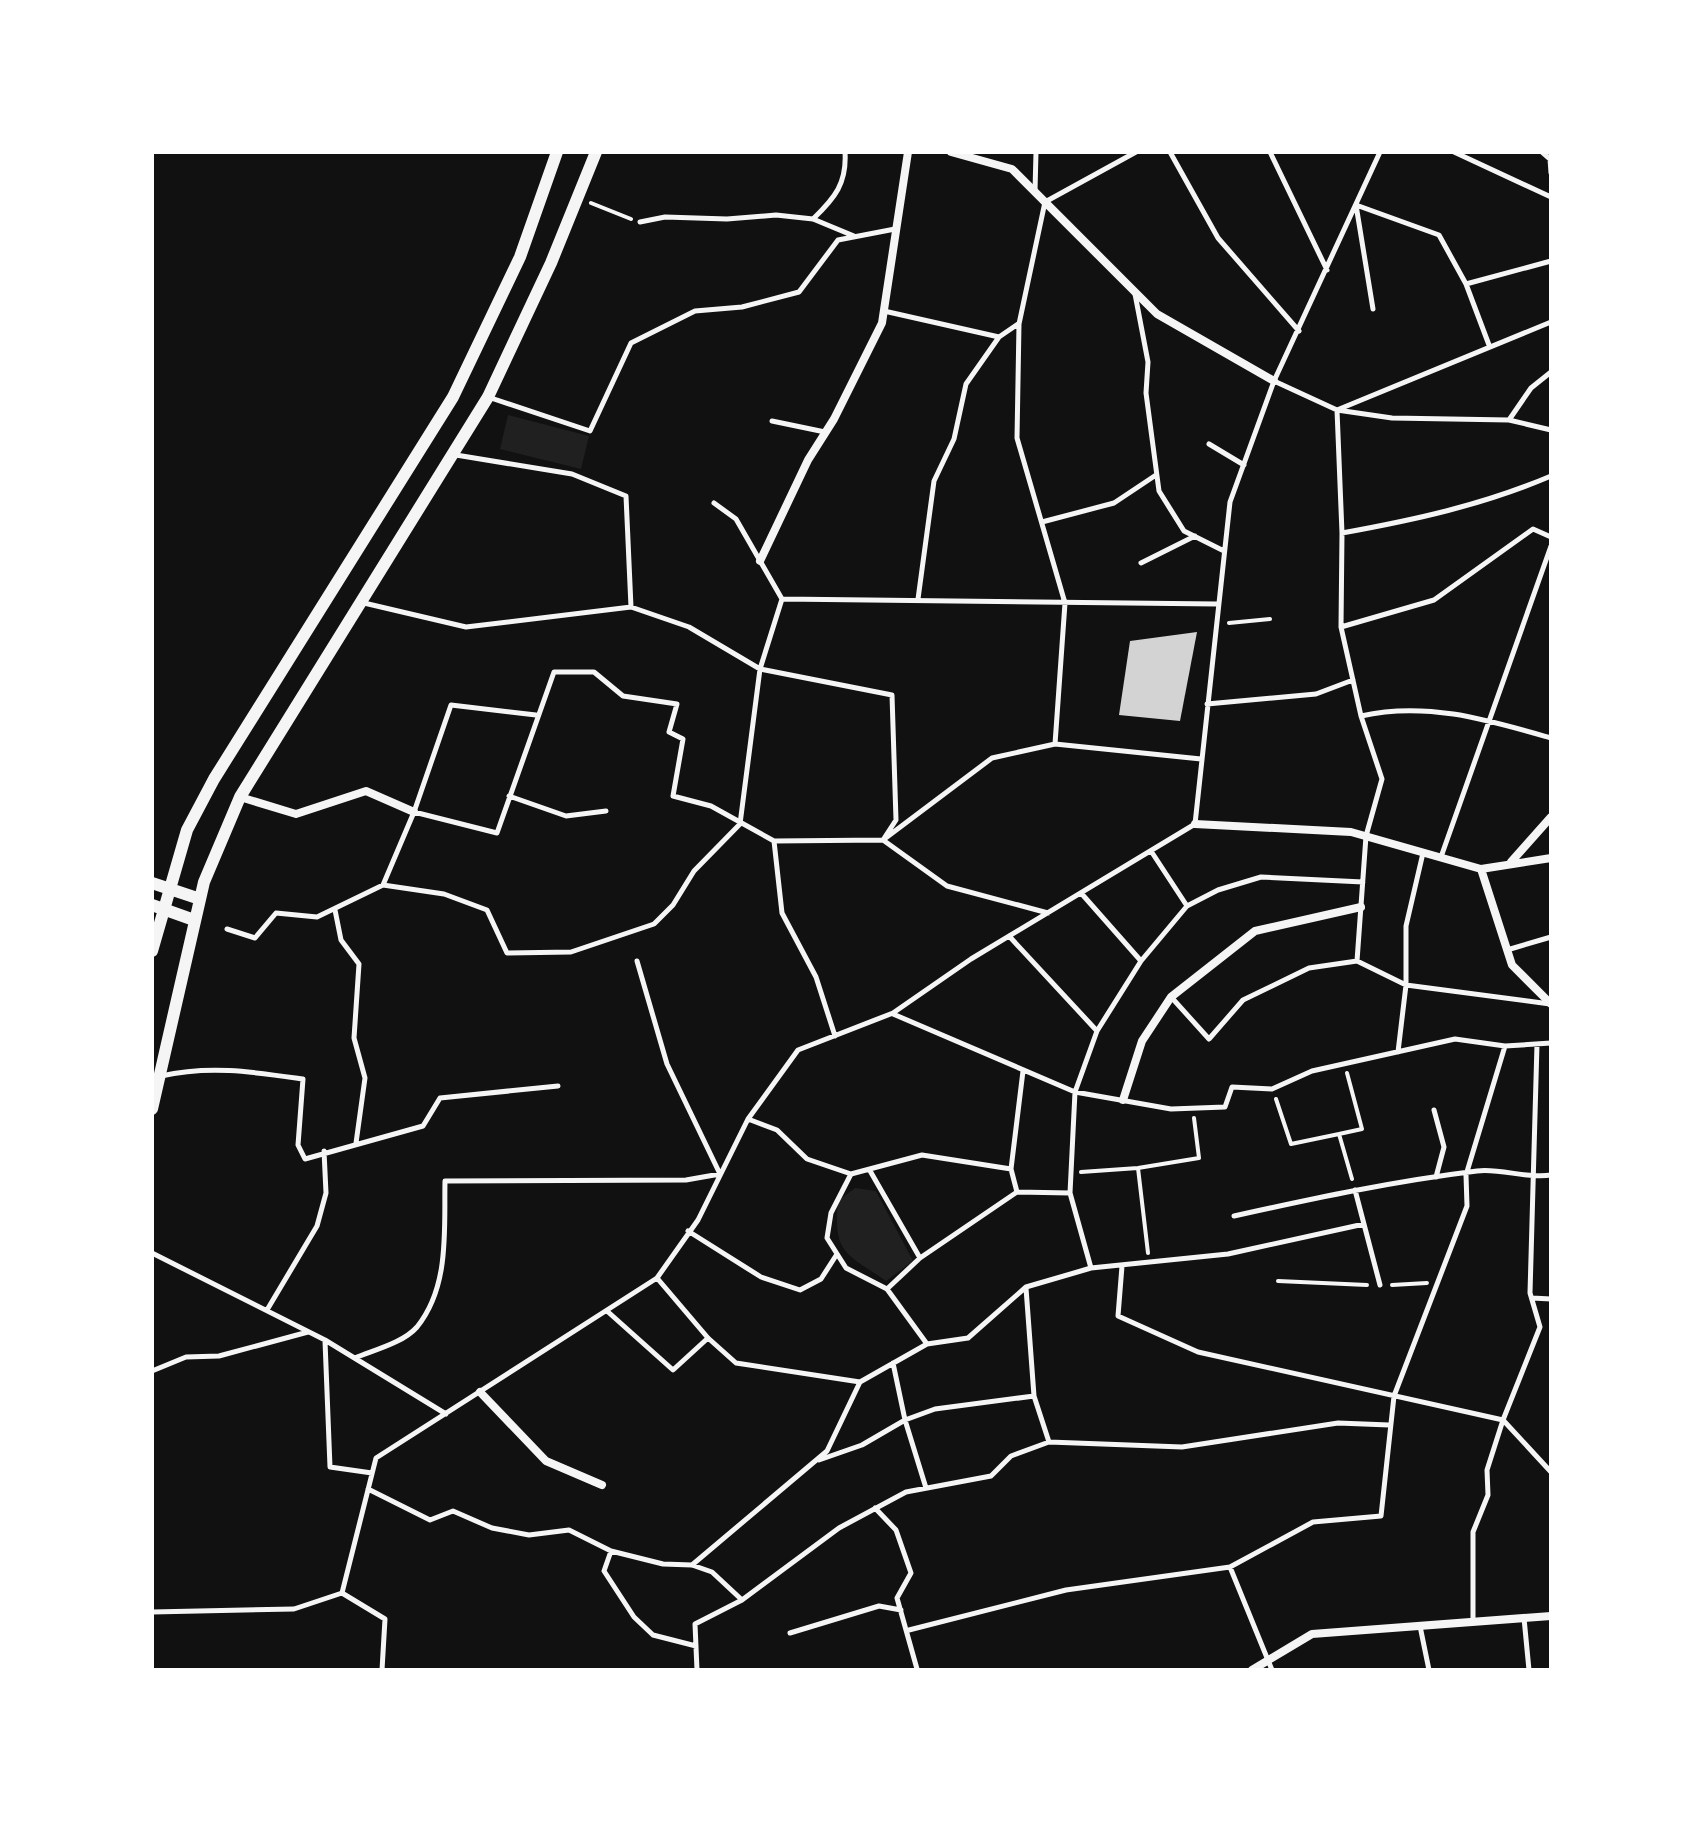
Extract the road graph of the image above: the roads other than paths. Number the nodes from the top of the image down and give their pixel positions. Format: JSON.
{"nodes":[{"id":1,"x":557,"y":152,"type":"edge"},
{"id":2,"x":596,"y":152,"type":"edge"},
{"id":3,"x":845,"y":152,"type":"edge"},
{"id":4,"x":908,"y":152,"type":"edge"},
{"id":5,"x":951,"y":152,"type":"edge"},
{"id":6,"x":1036,"y":152,"type":"edge"},
{"id":7,"x":1136,"y":152,"type":"edge"},
{"id":8,"x":1170,"y":152,"type":"edge"},
{"id":9,"x":1270,"y":152,"type":"edge"},
{"id":10,"x":1378,"y":152,"type":"edge"},
{"id":11,"x":1454,"y":152,"type":"edge"},
{"id":12,"x":1542,"y":152,"type":"edge"},
{"id":13,"x":1551,"y":158,"type":"edge"},
{"id":14,"x":1551,"y":173,"type":"edge"},
{"id":15,"x":1035,"y":192,"type":"junction"},
{"id":16,"x":1551,"y":197,"type":"edge"},
{"id":17,"x":1045,"y":202,"type":"junction"},
{"id":18,"x":1356,"y":205,"type":"junction"},
{"id":19,"x":813,"y":219,"type":"junction"},
{"id":20,"x":640,"y":222,"type":"road end"},
{"id":21,"x":896,"y":228,"type":"junction"},
{"id":22,"x":855,"y":237,"type":"junction"},
{"id":23,"x":1551,"y":261,"type":"edge"},
{"id":24,"x":1327,"y":271,"type":"junction"},
{"id":25,"x":1466,"y":284,"type":"junction"},
{"id":26,"x":1135,"y":292,"type":"junction"},
{"id":27,"x":1373,"y":309,"type":"dead end"},
{"id":28,"x":884,"y":311,"type":"junction"},
{"id":29,"x":1551,"y":322,"type":"edge"},
{"id":30,"x":1019,"y":324,"type":"junction"},
{"id":31,"x":1299,"y":331,"type":"junction"},
{"id":32,"x":999,"y":337,"type":"junction"},
{"id":33,"x":1489,"y":345,"type":"junction"},
{"id":34,"x":1551,"y":372,"type":"edge"},
{"id":35,"x":1274,"y":381,"type":"junction"},
{"id":36,"x":488,"y":397,"type":"junction"},
{"id":37,"x":1337,"y":410,"type":"junction"},
{"id":38,"x":1509,"y":420,"type":"junction"},
{"id":39,"x":772,"y":421,"type":"dead end"},
{"id":40,"x":1551,"y":430,"type":"edge"},
{"id":41,"x":826,"y":432,"type":"junction"},
{"id":42,"x":1209,"y":444,"type":"dead end"},
{"id":43,"x":453,"y":454,"type":"junction"},
{"id":44,"x":1244,"y":465,"type":"junction"},
{"id":45,"x":1156,"y":475,"type":"junction"},
{"id":46,"x":1551,"y":476,"type":"edge"},
{"id":47,"x":714,"y":503,"type":"dead end"},
{"id":48,"x":1042,"y":522,"type":"junction"},
{"id":49,"x":1342,"y":533,"type":"junction"},
{"id":50,"x":1196,"y":536,"type":"junction"},
{"id":51,"x":1551,"y":537,"type":"edge"},
{"id":52,"x":1551,"y":546,"type":"edge"},
{"id":53,"x":1224,"y":551,"type":"junction"},
{"id":54,"x":760,"y":561,"type":"junction"},
{"id":55,"x":1141,"y":563,"type":"dead end"},
{"id":56,"x":782,"y":599,"type":"junction"},
{"id":57,"x":918,"y":599,"type":"junction"},
{"id":58,"x":363,"y":602,"type":"junction"},
{"id":59,"x":1065,"y":603,"type":"junction"},
{"id":60,"x":1217,"y":604,"type":"junction"},
{"id":61,"x":631,"y":607,"type":"junction"},
{"id":62,"x":1341,"y":627,"type":"junction"},
{"id":63,"x":760,"y":669,"type":"junction"},
{"id":64,"x":1353,"y":680,"type":"junction"},
{"id":65,"x":1207,"y":704,"type":"junction"},
{"id":66,"x":536,"y":715,"type":"junction"},
{"id":67,"x":1361,"y":716,"type":"junction"},
{"id":68,"x":1490,"y":720,"type":"junction"},
{"id":69,"x":1551,"y":738,"type":"edge"},
{"id":70,"x":1055,"y":744,"type":"junction"},
{"id":71,"x":1201,"y":759,"type":"junction"},
{"id":72,"x":509,"y":796,"type":"junction"},
{"id":73,"x":240,"y":797,"type":"junction"},
{"id":74,"x":606,"y":811,"type":"dead end"},
{"id":75,"x":414,"y":812,"type":"junction"},
{"id":76,"x":1551,"y":817,"type":"edge"},
{"id":77,"x":740,"y":824,"type":"junction"},
{"id":78,"x":1195,"y":824,"type":"junction"},
{"id":79,"x":1366,"y":836,"type":"junction"},
{"id":80,"x":883,"y":840,"type":"junction"},
{"id":81,"x":774,"y":841,"type":"junction"},
{"id":82,"x":1151,"y":851,"type":"junction"},
{"id":83,"x":1423,"y":853,"type":"junction"},
{"id":84,"x":1441,"y":857,"type":"junction"},
{"id":85,"x":1551,"y":858,"type":"edge"},
{"id":86,"x":1511,"y":863,"type":"junction"},
{"id":87,"x":1481,"y":869,"type":"junction"},
{"id":88,"x":1363,"y":882,"type":"junction"},
{"id":89,"x":152,"y":883,"type":"edge"},
{"id":90,"x":383,"y":885,"type":"junction"},
{"id":91,"x":171,"y":889,"type":"junction"},
{"id":92,"x":1081,"y":893,"type":"junction"},
{"id":93,"x":200,"y":899,"type":"junction"},
{"id":94,"x":1187,"y":906,"type":"junction"},
{"id":95,"x":158,"y":907,"type":"edge"},
{"id":96,"x":1361,"y":907,"type":"junction"},
{"id":97,"x":335,"y":910,"type":"junction"},
{"id":98,"x":1048,"y":913,"type":"junction"},
{"id":99,"x":194,"y":920,"type":"junction"},
{"id":100,"x":227,"y":929,"type":"dead end"},
{"id":101,"x":1009,"y":936,"type":"junction"},
{"id":102,"x":1551,"y":937,"type":"edge"},
{"id":103,"x":1507,"y":950,"type":"junction"},
{"id":104,"x":152,"y":951,"type":"edge"},
{"id":105,"x":637,"y":961,"type":"dead end"},
{"id":106,"x":1141,"y":961,"type":"junction"},
{"id":107,"x":1357,"y":961,"type":"junction"},
{"id":108,"x":1406,"y":985,"type":"junction"},
{"id":109,"x":1171,"y":997,"type":"junction"},
{"id":110,"x":1550,"y":1004,"type":"edge"},
{"id":111,"x":893,"y":1013,"type":"junction"},
{"id":112,"x":1097,"y":1031,"type":"junction"},
{"id":113,"x":835,"y":1036,"type":"junction"},
{"id":114,"x":1551,"y":1043,"type":"edge"},
{"id":115,"x":1537,"y":1044,"type":"junction"},
{"id":116,"x":1505,"y":1046,"type":"junction"},
{"id":117,"x":1398,"y":1052,"type":"junction"},
{"id":118,"x":1023,"y":1071,"type":"junction"},
{"id":119,"x":159,"y":1076,"type":"junction"},
{"id":120,"x":558,"y":1086,"type":"dead end"},
{"id":121,"x":1075,"y":1092,"type":"junction"},
{"id":122,"x":1123,"y":1100,"type":"junction"},
{"id":123,"x":152,"y":1109,"type":"edge"},
{"id":124,"x":1434,"y":1110,"type":"dead end"},
{"id":125,"x":748,"y":1119,"type":"junction"},
{"id":126,"x":356,"y":1143,"type":"junction"},
{"id":127,"x":324,"y":1151,"type":"junction"},
{"id":128,"x":869,"y":1169,"type":"junction"},
{"id":129,"x":1011,"y":1169,"type":"junction"},
{"id":130,"x":720,"y":1174,"type":"junction"},
{"id":131,"x":851,"y":1174,"type":"junction"},
{"id":132,"x":1466,"y":1175,"type":"junction"},
{"id":133,"x":1551,"y":1175,"type":"edge"},
{"id":134,"x":1436,"y":1177,"type":"junction"},
{"id":135,"x":1534,"y":1178,"type":"junction"},
{"id":136,"x":1355,"y":1190,"type":"junction"},
{"id":137,"x":1017,"y":1192,"type":"junction"},
{"id":138,"x":1070,"y":1193,"type":"junction"},
{"id":139,"x":1234,"y":1216,"type":"dead end"},
{"id":140,"x":1364,"y":1224,"type":"junction"},
{"id":141,"x":688,"y":1231,"type":"junction"},
{"id":142,"x":152,"y":1253,"type":"edge"},
{"id":143,"x":837,"y":1254,"type":"junction"},
{"id":144,"x":920,"y":1258,"type":"junction"},
{"id":145,"x":1122,"y":1266,"type":"junction"},
{"id":146,"x":1091,"y":1268,"type":"junction"},
{"id":147,"x":657,"y":1278,"type":"junction"},
{"id":148,"x":1380,"y":1285,"type":"road end"},
{"id":149,"x":1026,"y":1287,"type":"junction"},
{"id":150,"x":887,"y":1289,"type":"junction"},
{"id":151,"x":1531,"y":1298,"type":"junction"},
{"id":152,"x":1551,"y":1299,"type":"edge"},
{"id":153,"x":267,"y":1310,"type":"junction"},
{"id":154,"x":607,"y":1311,"type":"junction"},
{"id":155,"x":309,"y":1332,"type":"junction"},
{"id":156,"x":708,"y":1338,"type":"junction"},
{"id":157,"x":325,"y":1340,"type":"junction"},
{"id":158,"x":927,"y":1344,"type":"junction"},
{"id":159,"x":355,"y":1358,"type":"junction"},
{"id":160,"x":893,"y":1363,"type":"junction"},
{"id":161,"x":152,"y":1371,"type":"edge"},
{"id":162,"x":860,"y":1382,"type":"junction"},
{"id":163,"x":480,"y":1392,"type":"junction"},
{"id":164,"x":1034,"y":1396,"type":"junction"},
{"id":165,"x":1394,"y":1396,"type":"junction"},
{"id":166,"x":446,"y":1414,"type":"junction"},
{"id":167,"x":905,"y":1420,"type":"junction"},
{"id":168,"x":1503,"y":1420,"type":"junction"},
{"id":169,"x":1389,"y":1425,"type":"junction"},
{"id":170,"x":1049,"y":1442,"type":"junction"},
{"id":171,"x":816,"y":1461,"type":"junction"},
{"id":172,"x":1551,"y":1472,"type":"edge"},
{"id":173,"x":372,"y":1473,"type":"junction"},
{"id":174,"x":602,"y":1485,"type":"dead end"},
{"id":175,"x":926,"y":1488,"type":"junction"},
{"id":176,"x":368,"y":1489,"type":"junction"},
{"id":177,"x":875,"y":1508,"type":"junction"},
{"id":178,"x":611,"y":1551,"type":"junction"},
{"id":179,"x":692,"y":1565,"type":"junction"},
{"id":180,"x":1230,"y":1567,"type":"junction"},
{"id":181,"x":342,"y":1593,"type":"junction"},
{"id":182,"x":742,"y":1600,"type":"junction"},
{"id":183,"x":901,"y":1610,"type":"junction"},
{"id":184,"x":152,"y":1612,"type":"edge"},
{"id":185,"x":1551,"y":1616,"type":"edge"},
{"id":186,"x":1524,"y":1618,"type":"junction"},
{"id":187,"x":1473,"y":1622,"type":"junction"},
{"id":188,"x":1420,"y":1626,"type":"junction"},
{"id":189,"x":909,"y":1630,"type":"junction"},
{"id":190,"x":790,"y":1633,"type":"dead end"},
{"id":191,"x":696,"y":1646,"type":"junction"},
{"id":192,"x":1270,"y":1665,"type":"edge"},
{"id":193,"x":917,"y":1669,"type":"edge"},
{"id":194,"x":382,"y":1670,"type":"edge"},
{"id":195,"x":697,"y":1670,"type":"edge"},
{"id":196,"x":1252,"y":1670,"type":"edge"},
{"id":197,"x":1429,"y":1670,"type":"edge"},
{"id":198,"x":1529,"y":1670,"type":"edge"}],
"edges":[{"from":1,"to":91,"type":"street"},
{"from":2,"to":36,"type":"street"},
{"from":3,"to":19,"type":"lane"},
{"from":4,"to":21,"type":"street"},
{"from":5,"to":15,"type":"street"},
{"from":6,"to":15,"type":"lane"},
{"from":7,"to":17,"type":"lane"},
{"from":8,"to":31,"type":"lane"},
{"from":9,"to":24,"type":"lane"},
{"from":10,"to":18,"type":"lane"},
{"from":11,"to":16,"type":"lane"},
{"from":12,"to":13,"type":"lane"},
{"from":13,"to":14,"type":"lane"},
{"from":15,"to":17,"type":"street"},
{"from":17,"to":26,"type":"street"},
{"from":17,"to":30,"type":"lane"},
{"from":18,"to":24,"type":"lane"},
{"from":18,"to":25,"type":"lane"},
{"from":18,"to":27,"type":"lane"},
{"from":19,"to":20,"type":"lane"},
{"from":19,"to":22,"type":"lane"},
{"from":21,"to":22,"type":"lane"},
{"from":21,"to":28,"type":"street"},
{"from":22,"to":36,"type":"lane"},
{"from":23,"to":25,"type":"lane"},
{"from":24,"to":31,"type":"lane"},
{"from":25,"to":33,"type":"lane"},
{"from":26,"to":35,"type":"street"},
{"from":26,"to":45,"type":"lane"},
{"from":28,"to":32,"type":"lane"},
{"from":28,"to":41,"type":"street"},
{"from":29,"to":33,"type":"lane"},
{"from":30,"to":32,"type":"lane"},
{"from":30,"to":48,"type":"lane"},
{"from":31,"to":35,"type":"lane"},
{"from":32,"to":57,"type":"lane"},
{"from":33,"to":37,"type":"lane"},
{"from":34,"to":38,"type":"lane"},
{"from":35,"to":37,"type":"lane"},
{"from":35,"to":44,"type":"lane"},
{"from":36,"to":43,"type":"street"},
{"from":37,"to":38,"type":"lane"},
{"from":37,"to":49,"type":"lane"},
{"from":38,"to":40,"type":"lane"},
{"from":39,"to":41,"type":"lane"},
{"from":41,"to":54,"type":"street"},
{"from":42,"to":44,"type":"lane"},
{"from":43,"to":58,"type":"street"},
{"from":43,"to":61,"type":"lane"},
{"from":44,"to":53,"type":"lane"},
{"from":45,"to":48,"type":"lane"},
{"from":45,"to":50,"type":"lane"},
{"from":46,"to":49,"type":"lane"},
{"from":47,"to":54,"type":"lane"},
{"from":48,"to":59,"type":"lane"},
{"from":49,"to":62,"type":"lane"},
{"from":50,"to":53,"type":"lane"},
{"from":50,"to":55,"type":"lane"},
{"from":51,"to":62,"type":"lane"},
{"from":52,"to":68,"type":"lane"},
{"from":53,"to":60,"type":"lane"},
{"from":54,"to":56,"type":"lane"},
{"from":56,"to":57,"type":"lane"},
{"from":56,"to":63,"type":"lane"},
{"from":57,"to":59,"type":"lane"},
{"from":58,"to":61,"type":"lane"},
{"from":58,"to":73,"type":"street"},
{"from":59,"to":60,"type":"lane"},
{"from":59,"to":70,"type":"lane"},
{"from":60,"to":65,"type":"lane"},
{"from":61,"to":63,"type":"lane"},
{"from":62,"to":64,"type":"lane"},
{"from":63,"to":77,"type":"lane"},
{"from":63,"to":80,"type":"lane"},
{"from":64,"to":65,"type":"lane"},
{"from":64,"to":67,"type":"lane"},
{"from":65,"to":71,"type":"lane"},
{"from":66,"to":72,"type":"lane"},
{"from":66,"to":75,"type":"lane"},
{"from":66,"to":77,"type":"lane"},
{"from":67,"to":68,"type":"lane"},
{"from":67,"to":79,"type":"lane"},
{"from":68,"to":69,"type":"lane"},
{"from":68,"to":84,"type":"lane"},
{"from":70,"to":71,"type":"lane"},
{"from":70,"to":80,"type":"lane"},
{"from":71,"to":78,"type":"lane"},
{"from":72,"to":74,"type":"lane"},
{"from":72,"to":75,"type":"lane"},
{"from":73,"to":75,"type":"street"},
{"from":73,"to":93,"type":"street"},
{"from":75,"to":90,"type":"lane"},
{"from":76,"to":86,"type":"street"},
{"from":77,"to":81,"type":"lane"},
{"from":77,"to":90,"type":"lane"},
{"from":78,"to":79,"type":"street"},
{"from":78,"to":82,"type":"lane"},
{"from":79,"to":83,"type":"street"},
{"from":79,"to":88,"type":"lane"},
{"from":80,"to":81,"type":"lane"},
{"from":80,"to":98,"type":"lane"},
{"from":81,"to":113,"type":"lane"},
{"from":82,"to":92,"type":"lane"},
{"from":82,"to":94,"type":"lane"},
{"from":83,"to":84,"type":"street"},
{"from":83,"to":108,"type":"lane"},
{"from":84,"to":87,"type":"street"},
{"from":85,"to":86,"type":"street"},
{"from":86,"to":87,"type":"street"},
{"from":87,"to":103,"type":"street"},
{"from":88,"to":94,"type":"lane"},
{"from":88,"to":96,"type":"lane"},
{"from":89,"to":91,"type":"street"},
{"from":90,"to":97,"type":"lane"},
{"from":91,"to":93,"type":"street"},
{"from":91,"to":95,"type":"street"},
{"from":92,"to":98,"type":"lane"},
{"from":92,"to":106,"type":"lane"},
{"from":93,"to":99,"type":"street"},
{"from":94,"to":106,"type":"lane"},
{"from":95,"to":99,"type":"street"},
{"from":95,"to":104,"type":"street"},
{"from":96,"to":107,"type":"lane"},
{"from":96,"to":109,"type":"street"},
{"from":97,"to":100,"type":"lane"},
{"from":97,"to":126,"type":"lane"},
{"from":98,"to":101,"type":"lane"},
{"from":99,"to":119,"type":"street"},
{"from":101,"to":111,"type":"lane"},
{"from":101,"to":112,"type":"lane"},
{"from":102,"to":103,"type":"lane"},
{"from":103,"to":110,"type":"street"},
{"from":105,"to":130,"type":"lane"},
{"from":106,"to":112,"type":"lane"},
{"from":107,"to":108,"type":"lane"},
{"from":107,"to":109,"type":"lane"},
{"from":108,"to":110,"type":"lane"},
{"from":108,"to":117,"type":"lane"},
{"from":109,"to":122,"type":"street"},
{"from":111,"to":113,"type":"lane"},
{"from":111,"to":118,"type":"lane"},
{"from":112,"to":121,"type":"lane"},
{"from":113,"to":125,"type":"lane"},
{"from":114,"to":115,"type":"lane"},
{"from":115,"to":116,"type":"lane"},
{"from":115,"to":135,"type":"lane"},
{"from":116,"to":117,"type":"lane"},
{"from":116,"to":132,"type":"lane"},
{"from":117,"to":122,"type":"lane"},
{"from":118,"to":121,"type":"lane"},
{"from":118,"to":129,"type":"lane"},
{"from":119,"to":123,"type":"street"},
{"from":119,"to":127,"type":"lane"},
{"from":120,"to":126,"type":"lane"},
{"from":121,"to":122,"type":"lane"},
{"from":121,"to":138,"type":"lane"},
{"from":124,"to":134,"type":"lane"},
{"from":125,"to":130,"type":"lane"},
{"from":125,"to":131,"type":"lane"},
{"from":126,"to":127,"type":"lane"},
{"from":127,"to":153,"type":"lane"},
{"from":128,"to":129,"type":"lane"},
{"from":128,"to":131,"type":"lane"},
{"from":128,"to":144,"type":"lane"},
{"from":129,"to":137,"type":"lane"},
{"from":130,"to":141,"type":"lane"},
{"from":130,"to":159,"type":"lane"},
{"from":131,"to":143,"type":"lane"},
{"from":132,"to":134,"type":"lane"},
{"from":132,"to":135,"type":"lane"},
{"from":132,"to":165,"type":"lane"},
{"from":133,"to":135,"type":"lane"},
{"from":134,"to":136,"type":"lane"},
{"from":135,"to":151,"type":"lane"},
{"from":136,"to":139,"type":"lane"},
{"from":136,"to":140,"type":"lane"},
{"from":137,"to":138,"type":"lane"},
{"from":137,"to":144,"type":"lane"},
{"from":138,"to":146,"type":"lane"},
{"from":140,"to":145,"type":"lane"},
{"from":140,"to":148,"type":"lane"},
{"from":141,"to":143,"type":"lane"},
{"from":141,"to":147,"type":"lane"},
{"from":142,"to":153,"type":"lane"},
{"from":143,"to":150,"type":"lane"},
{"from":144,"to":150,"type":"lane"},
{"from":145,"to":146,"type":"lane"},
{"from":145,"to":165,"type":"lane"},
{"from":146,"to":149,"type":"lane"},
{"from":147,"to":154,"type":"lane"},
{"from":147,"to":156,"type":"lane"},
{"from":149,"to":158,"type":"lane"},
{"from":149,"to":164,"type":"lane"},
{"from":150,"to":158,"type":"lane"},
{"from":151,"to":152,"type":"lane"},
{"from":151,"to":168,"type":"lane"},
{"from":153,"to":155,"type":"lane"},
{"from":154,"to":156,"type":"lane"},
{"from":154,"to":163,"type":"lane"},
{"from":155,"to":157,"type":"lane"},
{"from":155,"to":161,"type":"lane"},
{"from":156,"to":162,"type":"lane"},
{"from":157,"to":159,"type":"lane"},
{"from":157,"to":173,"type":"lane"},
{"from":158,"to":160,"type":"lane"},
{"from":159,"to":166,"type":"lane"},
{"from":160,"to":162,"type":"lane"},
{"from":160,"to":167,"type":"lane"},
{"from":162,"to":171,"type":"lane"},
{"from":163,"to":166,"type":"lane"},
{"from":163,"to":174,"type":"street"},
{"from":164,"to":167,"type":"lane"},
{"from":164,"to":170,"type":"lane"},
{"from":165,"to":168,"type":"lane"},
{"from":165,"to":169,"type":"lane"},
{"from":166,"to":173,"type":"lane"},
{"from":167,"to":171,"type":"lane"},
{"from":167,"to":175,"type":"lane"},
{"from":168,"to":172,"type":"lane"},
{"from":168,"to":187,"type":"lane"},
{"from":169,"to":170,"type":"lane"},
{"from":169,"to":180,"type":"lane"},
{"from":170,"to":175,"type":"lane"},
{"from":171,"to":179,"type":"lane"},
{"from":173,"to":176,"type":"lane"},
{"from":175,"to":177,"type":"lane"},
{"from":176,"to":178,"type":"lane"},
{"from":176,"to":181,"type":"lane"},
{"from":177,"to":182,"type":"lane"},
{"from":177,"to":183,"type":"lane"},
{"from":178,"to":179,"type":"lane"},
{"from":178,"to":191,"type":"lane"},
{"from":179,"to":182,"type":"lane"},
{"from":180,"to":189,"type":"lane"},
{"from":180,"to":192,"type":"lane"},
{"from":181,"to":184,"type":"lane"},
{"from":181,"to":194,"type":"lane"},
{"from":182,"to":191,"type":"lane"},
{"from":183,"to":189,"type":"lane"},
{"from":183,"to":190,"type":"lane"},
{"from":185,"to":186,"type":"street"},
{"from":186,"to":187,"type":"street"},
{"from":186,"to":198,"type":"lane"},
{"from":187,"to":188,"type":"street"},
{"from":188,"to":192,"type":"street"},
{"from":188,"to":197,"type":"lane"},
{"from":189,"to":193,"type":"lane"},
{"from":191,"to":195,"type":"lane"},
{"from":192,"to":196,"type":"street"}]}
